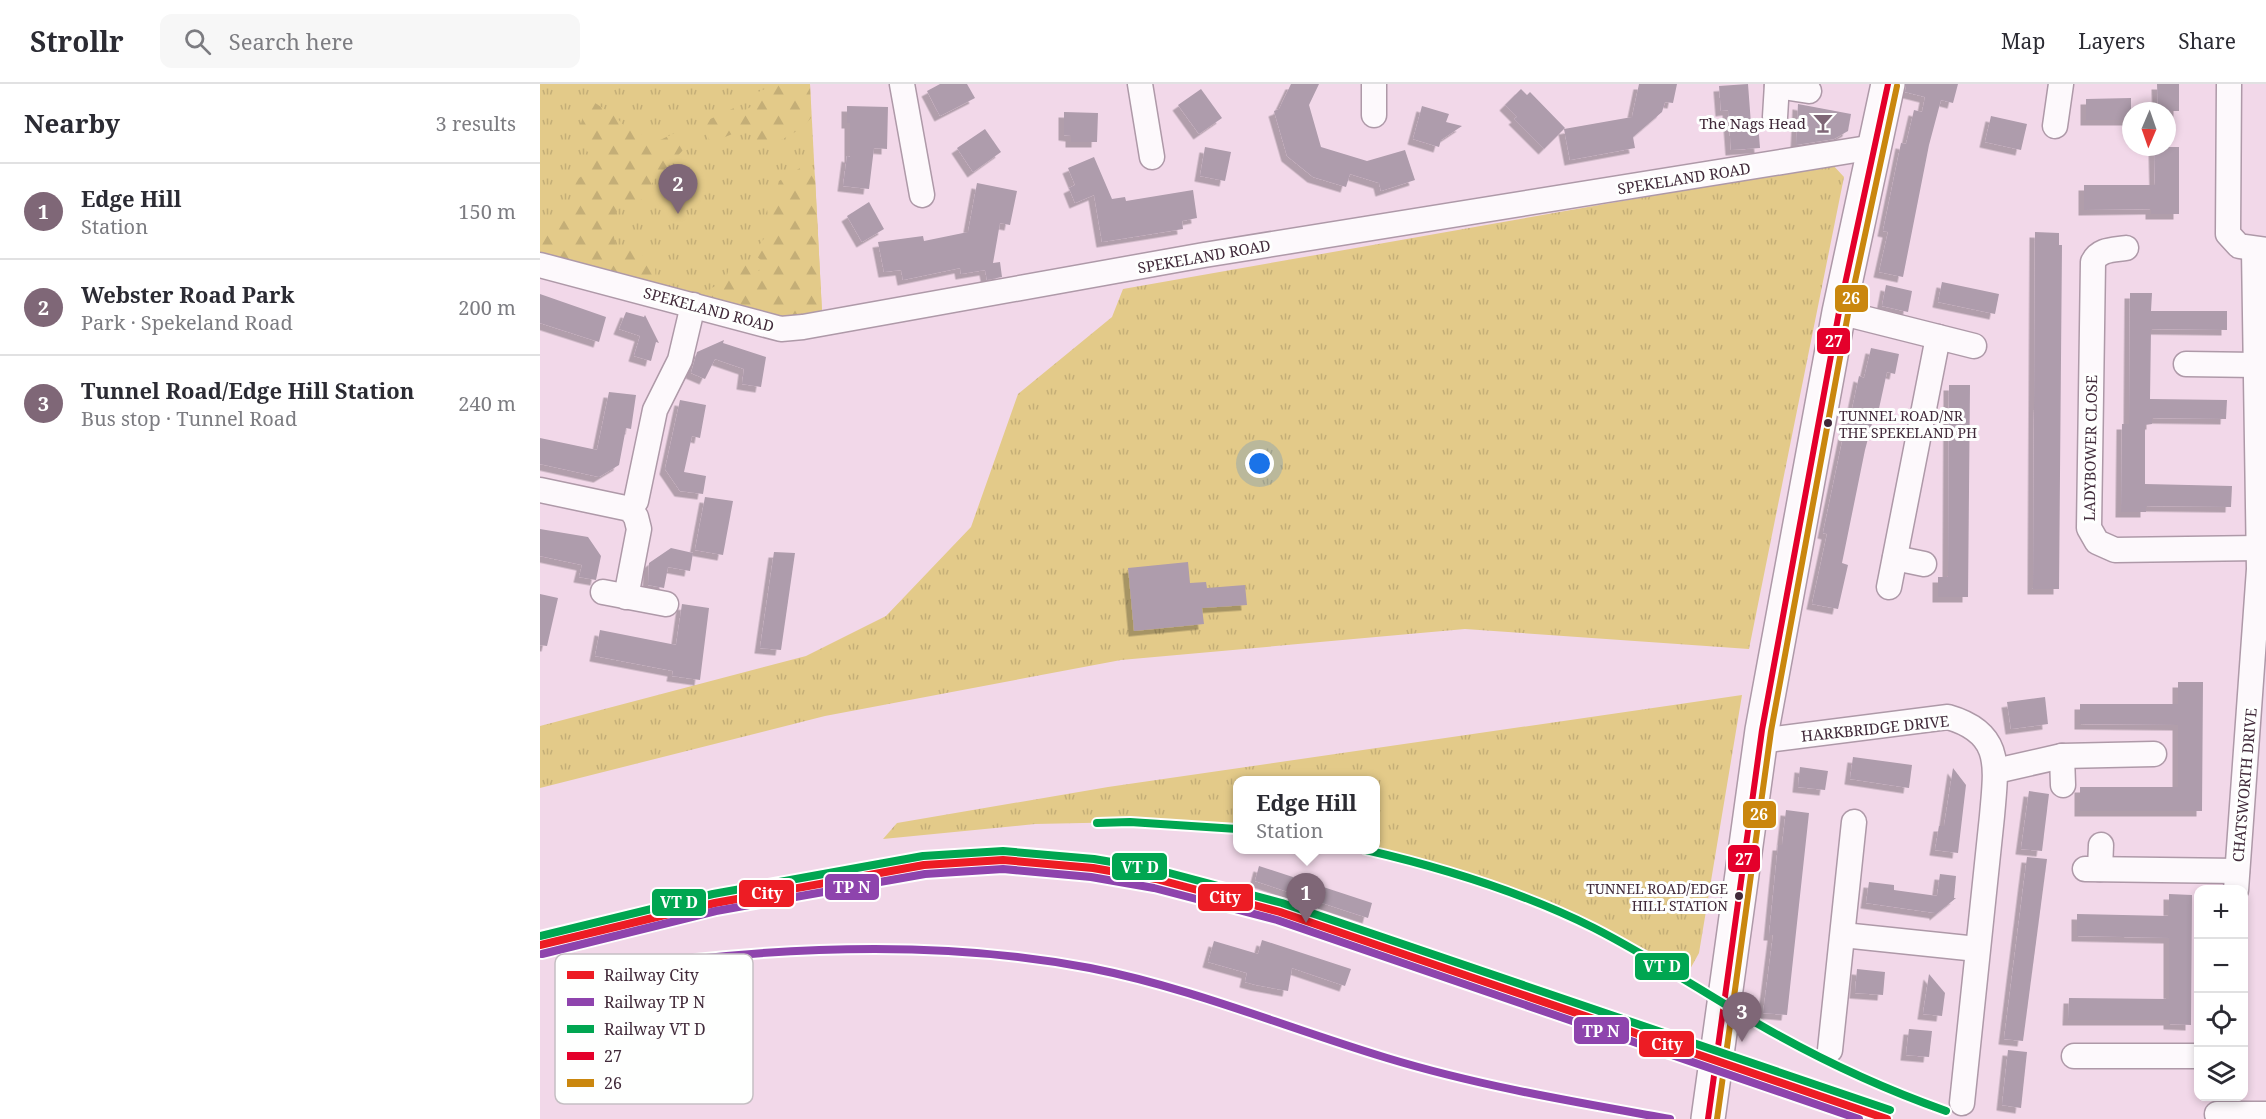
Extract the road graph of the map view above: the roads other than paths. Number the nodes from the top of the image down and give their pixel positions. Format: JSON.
{"nodes":[{"id":1,"x":902,"y":84,"type":"edge"},
{"id":2,"x":1140,"y":84,"type":"edge"},
{"id":3,"x":1374,"y":84,"type":"edge"},
{"id":4,"x":1888,"y":84,"type":"edge"},
{"id":5,"x":2061,"y":84,"type":"edge"},
{"id":6,"x":2229,"y":84,"type":"edge"},
{"id":7,"x":1777,"y":85,"type":"edge"},
{"id":8,"x":1809,"y":91,"type":"dead end"},
{"id":9,"x":1374,"y":115,"type":"dead end"},
{"id":10,"x":1775,"y":117,"type":"dead end"},
{"id":11,"x":2055,"y":126,"type":"dead end"},
{"id":12,"x":1874,"y":147,"type":"junction"},
{"id":13,"x":1152,"y":157,"type":"dead end"},
{"id":14,"x":922,"y":195,"type":"dead end"},
{"id":15,"x":2126,"y":248,"type":"dead end"},
{"id":16,"x":2260,"y":250,"type":"edge"},
{"id":17,"x":540,"y":265,"type":"edge"},
{"id":18,"x":693,"y":305,"type":"junction"},
{"id":19,"x":1839,"y":312,"type":"junction"},
{"id":20,"x":1938,"y":337,"type":"junction"},
{"id":21,"x":1974,"y":346,"type":"dead end"},
{"id":22,"x":2186,"y":364,"type":"dead end"},
{"id":23,"x":2256,"y":365,"type":"junction"},
{"id":24,"x":540,"y":490,"type":"edge"},
{"id":25,"x":630,"y":509,"type":"junction"},
{"id":26,"x":1895,"y":558,"type":"junction"},
{"id":27,"x":2259,"y":558,"type":"junction"},
{"id":28,"x":1924,"y":564,"type":"dead end"},
{"id":29,"x":1889,"y":587,"type":"dead end"},
{"id":30,"x":603,"y":592,"type":"dead end"},
{"id":31,"x":626,"y":597,"type":"junction"},
{"id":32,"x":666,"y":604,"type":"dead end"},
{"id":33,"x":2258,"y":729,"type":"edge"},
{"id":34,"x":1761,"y":735,"type":"junction"},
{"id":35,"x":2154,"y":754,"type":"dead end"},
{"id":36,"x":2062,"y":756,"type":"junction"},
{"id":37,"x":1996,"y":771,"type":"junction"},
{"id":38,"x":2063,"y":784,"type":"dead end"},
{"id":39,"x":1854,"y":822,"type":"dead end"},
{"id":40,"x":2101,"y":845,"type":"dead end"},
{"id":41,"x":2236,"y":880,"type":"edge"},
{"id":42,"x":1843,"y":935,"type":"junction"},
{"id":43,"x":1977,"y":949,"type":"junction"},
{"id":44,"x":1830,"y":1050,"type":"dead end"},
{"id":45,"x":2074,"y":1056,"type":"dead end"},
{"id":46,"x":2194,"y":1056,"type":"edge"},
{"id":47,"x":2218,"y":1110,"type":"edge"},
{"id":48,"x":1960,"y":1113,"type":"edge"},
{"id":49,"x":2266,"y":1114,"type":"edge"},
{"id":50,"x":1708,"y":1119,"type":"edge"}],
"edges":[{"from":1,"to":14,"type":"street"},
{"from":2,"to":13,"type":"street"},
{"from":3,"to":9,"type":"street"},
{"from":4,"to":12,"type":"main road"},
{"from":5,"to":11,"type":"street"},
{"from":6,"to":16,"type":"street","name":"CHATSWORTH DRIVE"},
{"from":7,"to":8,"type":"street"},
{"from":7,"to":10,"type":"street"},
{"from":12,"to":18,"type":"street","name":"SPEKELAND ROAD"},
{"from":12,"to":19,"type":"main road"},
{"from":15,"to":27,"type":"street","name":"LADYBOWER CLOSE"},
{"from":16,"to":23,"type":"street","name":"CHATSWORTH DRIVE"},
{"from":17,"to":18,"type":"street","name":"SPEKELAND ROAD"},
{"from":18,"to":25,"type":"street"},
{"from":19,"to":20,"type":"street"},
{"from":19,"to":34,"type":"main road"},
{"from":20,"to":21,"type":"street"},
{"from":20,"to":26,"type":"street"},
{"from":22,"to":23,"type":"street"},
{"from":23,"to":27,"type":"street","name":"CHATSWORTH DRIVE"},
{"from":24,"to":25,"type":"street"},
{"from":25,"to":31,"type":"street"},
{"from":26,"to":28,"type":"street"},
{"from":26,"to":29,"type":"street"},
{"from":27,"to":33,"type":"street","name":"CHATSWORTH DRIVE"},
{"from":30,"to":31,"type":"street"},
{"from":31,"to":32,"type":"street"},
{"from":33,"to":41,"type":"street","name":"CHATSWORTH DRIVE"},
{"from":34,"to":37,"type":"street","name":"HARKBRIDGE DRIVE"},
{"from":34,"to":50,"type":"main road"},
{"from":35,"to":36,"type":"street"},
{"from":36,"to":37,"type":"street"},
{"from":36,"to":38,"type":"street"},
{"from":37,"to":43,"type":"street","name":"HARKBRIDGE DRIVE"},
{"from":39,"to":42,"type":"street"},
{"from":40,"to":41,"type":"street"},
{"from":42,"to":43,"type":"street"},
{"from":42,"to":44,"type":"street"},
{"from":43,"to":48,"type":"street","name":"HARKBRIDGE DRIVE"},
{"from":45,"to":46,"type":"street"},
{"from":47,"to":49,"type":"street"}]}
